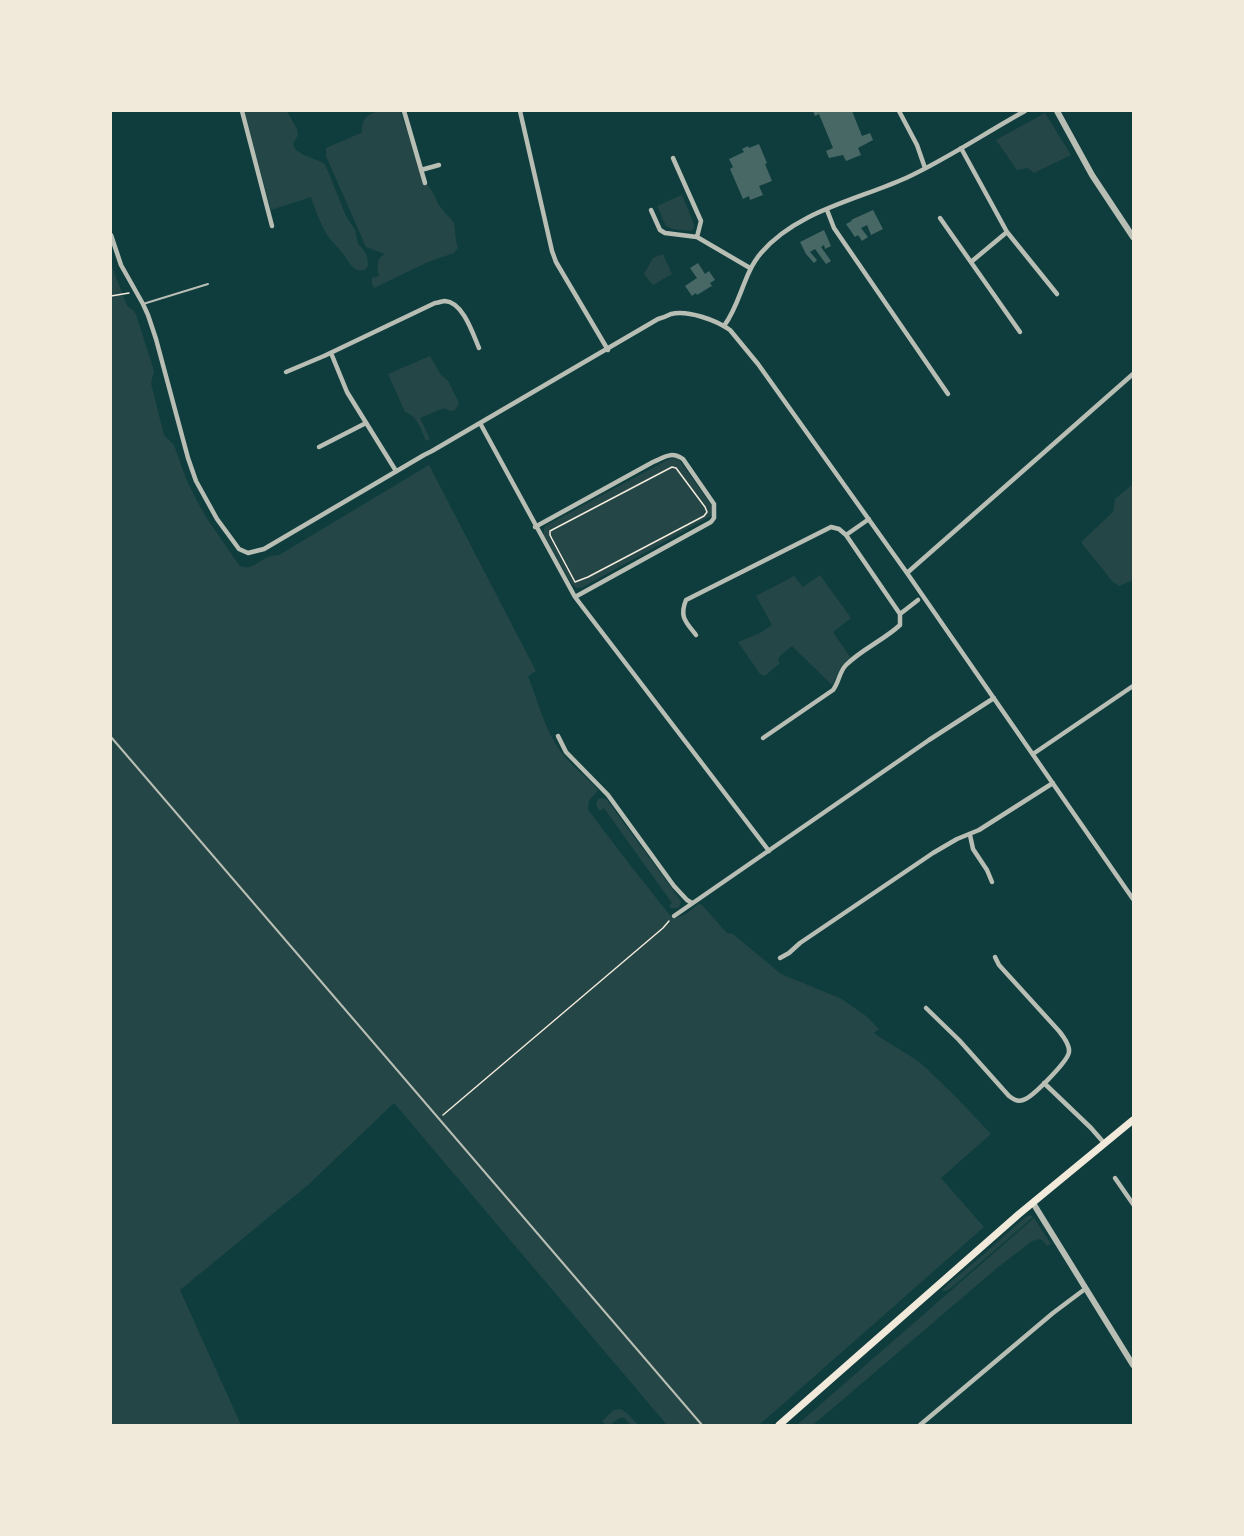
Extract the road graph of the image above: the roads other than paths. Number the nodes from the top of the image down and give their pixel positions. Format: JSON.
{"nodes":[{"id":1,"x":242,"y":111,"type":"edge"},
{"id":2,"x":404,"y":111,"type":"edge"},
{"id":3,"x":520,"y":111,"type":"edge"},
{"id":4,"x":899,"y":111,"type":"edge"},
{"id":5,"x":1025,"y":111,"type":"edge"},
{"id":6,"x":1057,"y":111,"type":"edge"},
{"id":7,"x":961,"y":148,"type":"junction"},
{"id":8,"x":673,"y":158,"type":"dead end"},
{"id":9,"x":439,"y":165,"type":"dead end"},
{"id":10,"x":925,"y":168,"type":"junction"},
{"id":11,"x":421,"y":170,"type":"junction"},
{"id":12,"x":425,"y":183,"type":"dead end"},
{"id":13,"x":651,"y":210,"type":"dead end"},
{"id":14,"x":827,"y":210,"type":"junction"},
{"id":15,"x":940,"y":218,"type":"dead end"},
{"id":16,"x":272,"y":226,"type":"dead end"},
{"id":17,"x":1006,"y":232,"type":"junction"},
{"id":18,"x":111,"y":235,"type":"edge"},
{"id":19,"x":697,"y":237,"type":"junction"},
{"id":20,"x":1133,"y":237,"type":"edge"},
{"id":21,"x":971,"y":262,"type":"junction"},
{"id":22,"x":750,"y":268,"type":"junction"},
{"id":23,"x":208,"y":284,"type":"dead end"},
{"id":24,"x":1058,"y":294,"type":"dead end"},
{"id":25,"x":143,"y":304,"type":"junction"},
{"id":26,"x":724,"y":326,"type":"junction"},
{"id":27,"x":1020,"y":332,"type":"dead end"},
{"id":28,"x":479,"y":348,"type":"dead end"},
{"id":29,"x":608,"y":350,"type":"junction"},
{"id":30,"x":331,"y":353,"type":"junction"},
{"id":31,"x":286,"y":372,"type":"dead end"},
{"id":32,"x":1133,"y":374,"type":"edge"},
{"id":33,"x":948,"y":393,"type":"dead end"},
{"id":34,"x":366,"y":423,"type":"junction"},
{"id":35,"x":480,"y":423,"type":"junction"},
{"id":36,"x":319,"y":447,"type":"dead end"},
{"id":37,"x":396,"y":471,"type":"junction"},
{"id":38,"x":869,"y":519,"type":"junction"},
{"id":39,"x":536,"y":527,"type":"junction"},
{"id":40,"x":846,"y":535,"type":"junction"},
{"id":41,"x":907,"y":573,"type":"junction"},
{"id":42,"x":575,"y":597,"type":"junction"},
{"id":43,"x":918,"y":600,"type":"dead end"},
{"id":44,"x":900,"y":614,"type":"junction"},
{"id":45,"x":696,"y":635,"type":"dead end"},
{"id":46,"x":1133,"y":686,"type":"edge"},
{"id":47,"x":994,"y":698,"type":"junction"},
{"id":48,"x":558,"y":736,"type":"dead end"},
{"id":49,"x":111,"y":737,"type":"edge"},
{"id":50,"x":763,"y":738,"type":"dead end"},
{"id":51,"x":1033,"y":754,"type":"junction"},
{"id":52,"x":1053,"y":783,"type":"junction"},
{"id":53,"x":970,"y":835,"type":"junction"},
{"id":54,"x":769,"y":851,"type":"junction"},
{"id":55,"x":992,"y":882,"type":"dead end"},
{"id":56,"x":1133,"y":899,"type":"edge"},
{"id":57,"x":692,"y":903,"type":"junction"},
{"id":58,"x":674,"y":916,"type":"road end"},
{"id":59,"x":995,"y":957,"type":"dead end"},
{"id":60,"x":780,"y":958,"type":"dead end"},
{"id":61,"x":926,"y":1008,"type":"dead end"},
{"id":62,"x":1044,"y":1083,"type":"junction"},
{"id":63,"x":1133,"y":1120,"type":"edge"},
{"id":64,"x":1105,"y":1144,"type":"junction"},
{"id":65,"x":1115,"y":1178,"type":"dead end"},
{"id":66,"x":1033,"y":1203,"type":"junction"},
{"id":67,"x":1133,"y":1204,"type":"edge"},
{"id":68,"x":1085,"y":1289,"type":"junction"},
{"id":69,"x":1133,"y":1365,"type":"edge"},
{"id":70,"x":702,"y":1425,"type":"edge"},
{"id":71,"x":779,"y":1425,"type":"edge"},
{"id":72,"x":920,"y":1425,"type":"edge"}],
"edges":[{"from":1,"to":16,"type":"street"},
{"from":2,"to":11,"type":"street"},
{"from":3,"to":29,"type":"street"},
{"from":4,"to":10,"type":"street"},
{"from":5,"to":7,"type":"street"},
{"from":6,"to":20,"type":"street"},
{"from":7,"to":10,"type":"street"},
{"from":7,"to":17,"type":"street"},
{"from":8,"to":19,"type":"street"},
{"from":9,"to":11,"type":"street"},
{"from":10,"to":14,"type":"street"},
{"from":11,"to":12,"type":"street"},
{"from":13,"to":19,"type":"street"},
{"from":14,"to":22,"type":"street"},
{"from":14,"to":33,"type":"street"},
{"from":15,"to":21,"type":"street"},
{"from":17,"to":21,"type":"street"},
{"from":17,"to":24,"type":"street"},
{"from":18,"to":25,"type":"street"},
{"from":19,"to":22,"type":"street"},
{"from":21,"to":27,"type":"street"},
{"from":22,"to":26,"type":"street"},
{"from":23,"to":25,"type":"lane"},
{"from":25,"to":37,"type":"street"},
{"from":26,"to":29,"type":"street"},
{"from":26,"to":38,"type":"street"},
{"from":28,"to":30,"type":"street"},
{"from":29,"to":35,"type":"street"},
{"from":30,"to":31,"type":"street"},
{"from":30,"to":34,"type":"street"},
{"from":32,"to":41,"type":"street"},
{"from":34,"to":36,"type":"street"},
{"from":34,"to":37,"type":"street"},
{"from":35,"to":37,"type":"street"},
{"from":35,"to":39,"type":"street"},
{"from":38,"to":40,"type":"street"},
{"from":38,"to":41,"type":"street"},
{"from":39,"to":42,"type":"street"},
{"from":39,"to":42,"type":"street"},
{"from":40,"to":44,"type":"street"},
{"from":40,"to":45,"type":"street"},
{"from":41,"to":47,"type":"street"},
{"from":42,"to":54,"type":"street"},
{"from":43,"to":44,"type":"street"},
{"from":44,"to":50,"type":"street"},
{"from":46,"to":51,"type":"street"},
{"from":47,"to":51,"type":"street"},
{"from":47,"to":54,"type":"street"},
{"from":48,"to":57,"type":"street"},
{"from":49,"to":70,"type":"lane"},
{"from":51,"to":52,"type":"street"},
{"from":52,"to":53,"type":"street"},
{"from":52,"to":56,"type":"street"},
{"from":53,"to":55,"type":"street"},
{"from":53,"to":60,"type":"street"},
{"from":54,"to":57,"type":"street"},
{"from":57,"to":58,"type":"street"},
{"from":59,"to":62,"type":"street"},
{"from":61,"to":62,"type":"street"},
{"from":62,"to":64,"type":"street"},
{"from":63,"to":64,"type":"main road"},
{"from":64,"to":66,"type":"main road"},
{"from":65,"to":67,"type":"street"},
{"from":66,"to":68,"type":"street"},
{"from":66,"to":71,"type":"main road"},
{"from":68,"to":69,"type":"street"},
{"from":68,"to":72,"type":"street"}]}
